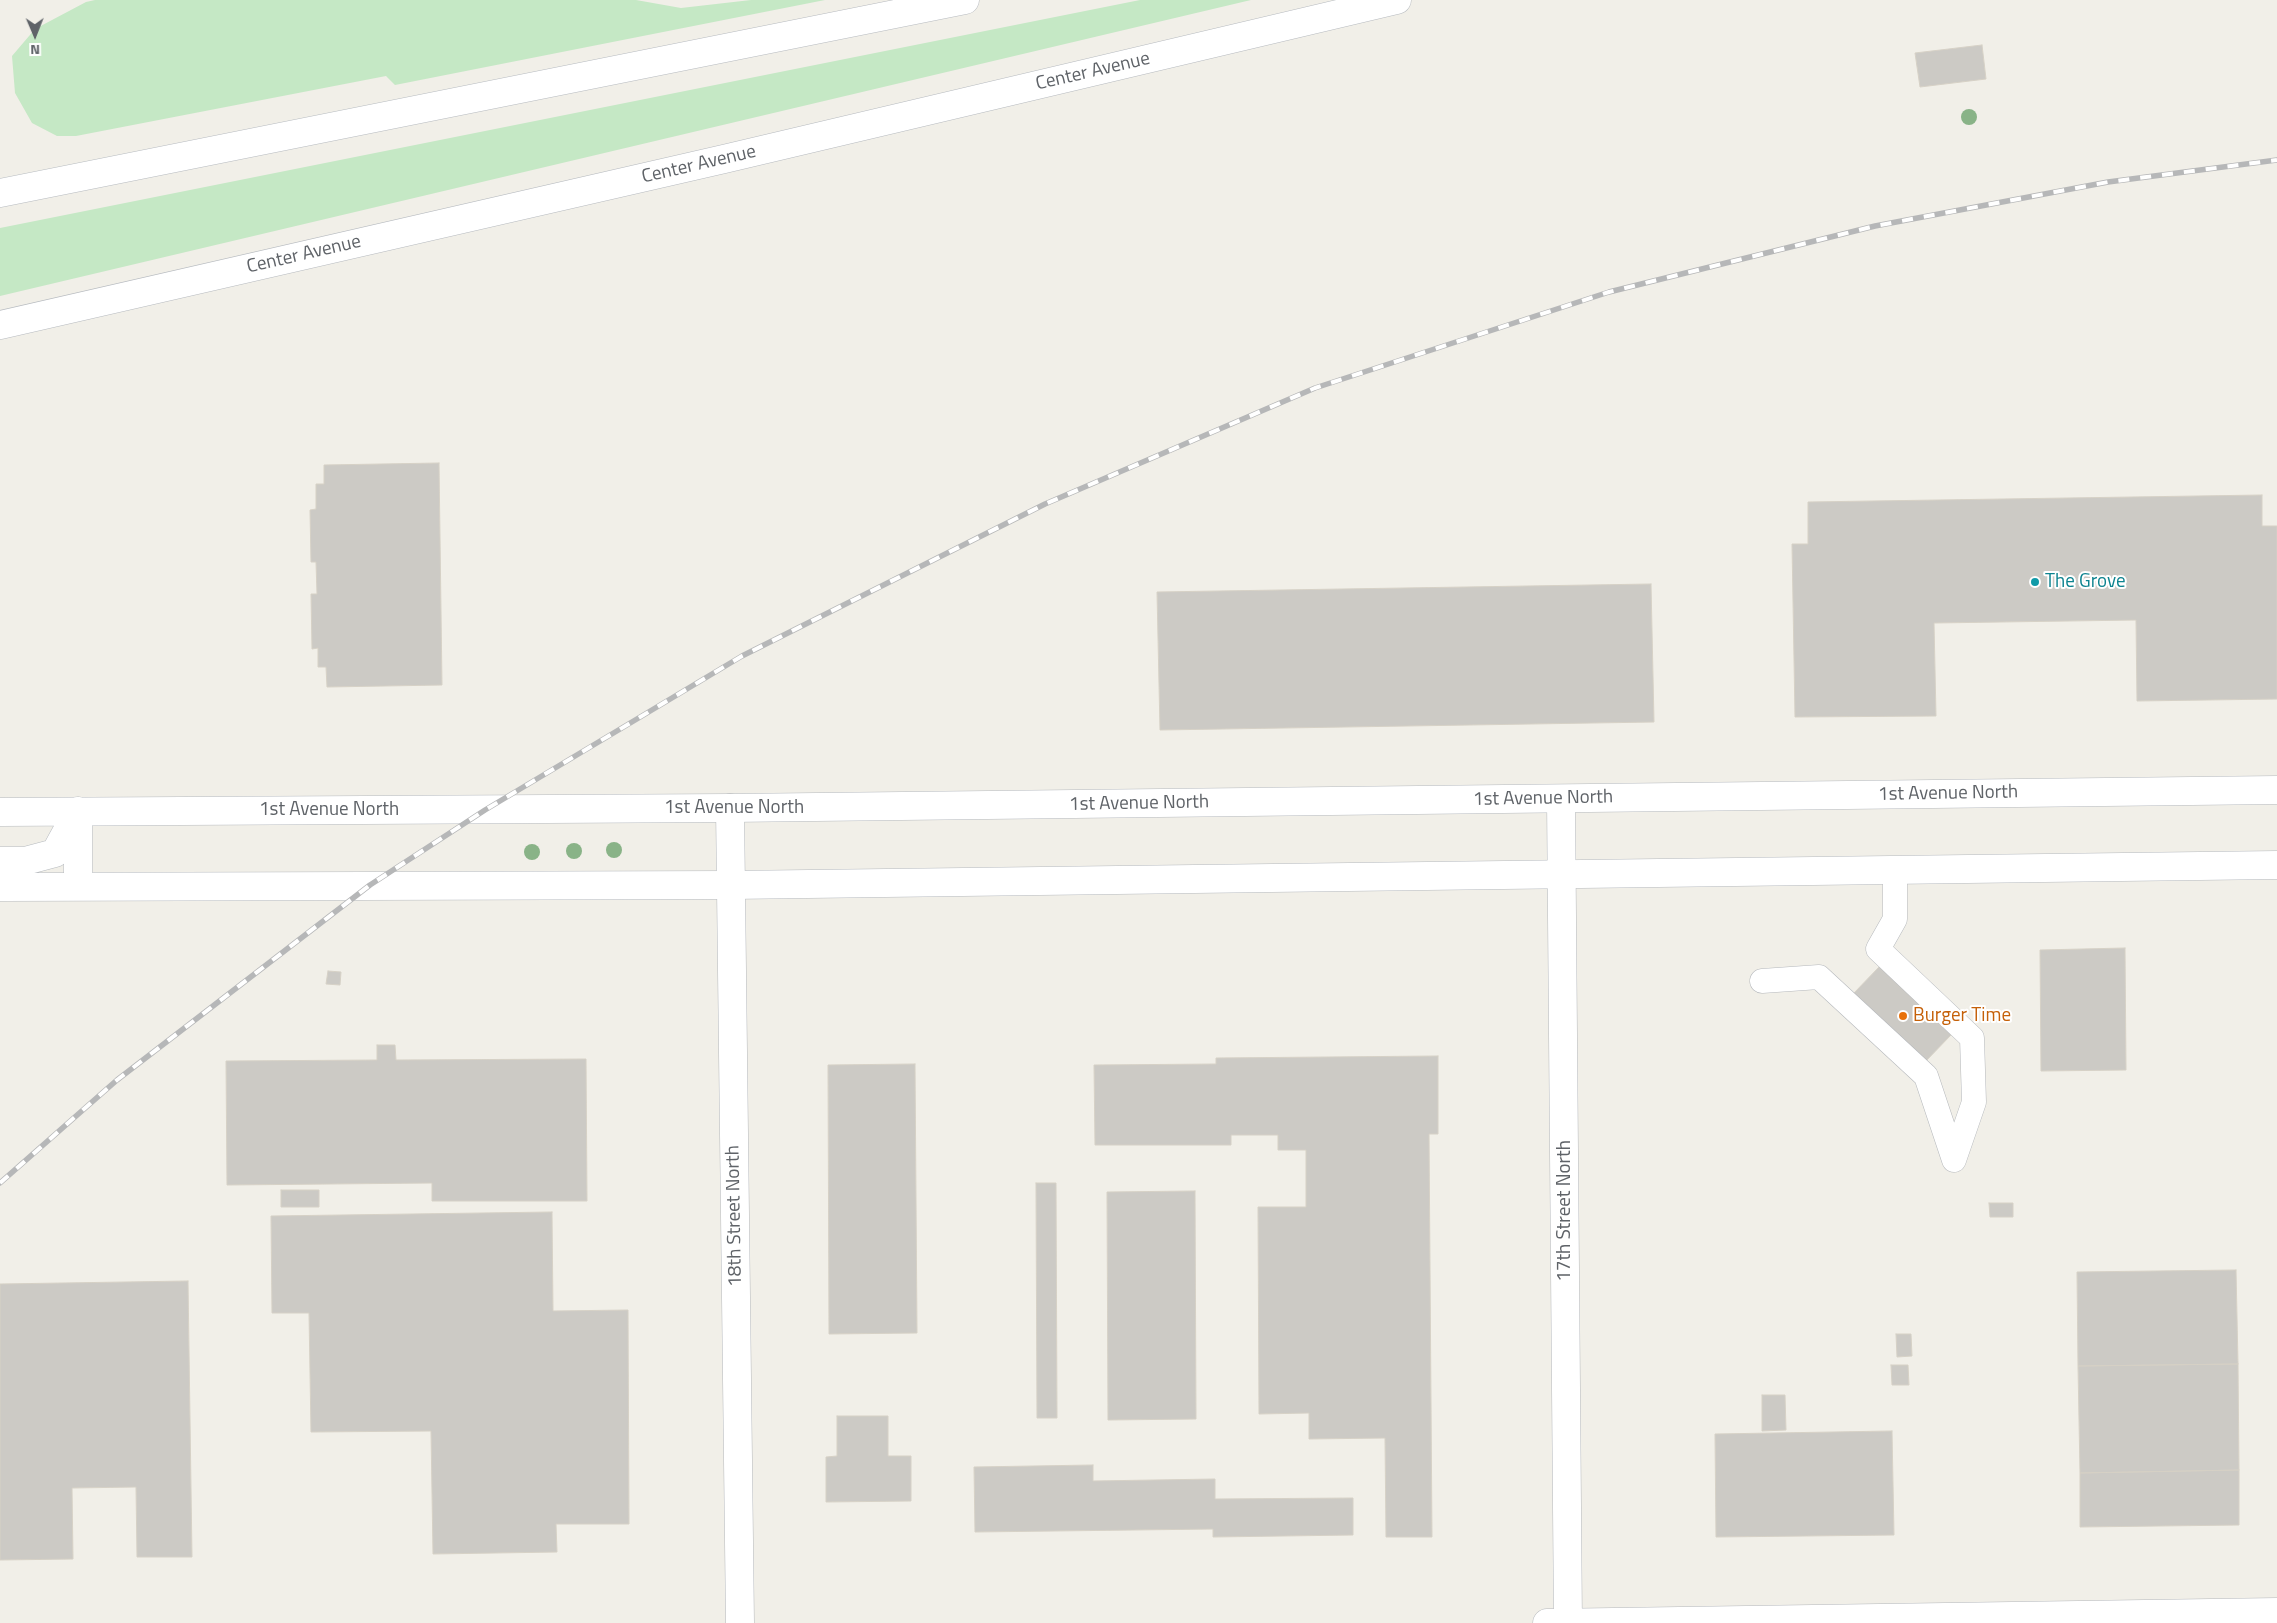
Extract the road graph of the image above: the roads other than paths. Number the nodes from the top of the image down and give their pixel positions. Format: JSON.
{"nodes":[{"id":1,"x":965,"y":0,"type":"edge"},
{"id":2,"x":1397,"y":0,"type":"edge"},
{"id":3,"x":0,"y":193,"type":"edge"},
{"id":4,"x":0,"y":324,"type":"edge"},
{"id":5,"x":2277,"y":790,"type":"edge"},
{"id":6,"x":1561,"y":799,"type":"junction"},
{"id":7,"x":730,"y":808,"type":"junction"},
{"id":8,"x":78,"y":811,"type":"junction"},
{"id":9,"x":0,"y":812,"type":"edge"},
{"id":10,"x":0,"y":861,"type":"edge"},
{"id":11,"x":2277,"y":865,"type":"edge"},
{"id":12,"x":1895,"y":871,"type":"junction"},
{"id":13,"x":1562,"y":875,"type":"junction"},
{"id":14,"x":731,"y":884,"type":"junction"},
{"id":15,"x":78,"y":887,"type":"junction"},
{"id":16,"x":0,"y":888,"type":"edge"},
{"id":17,"x":1762,"y":981,"type":"dead end"},
{"id":18,"x":2277,"y":1612,"type":"edge"},
{"id":19,"x":740,"y":1623,"type":"edge"},
{"id":20,"x":1547,"y":1623,"type":"edge"},
{"id":21,"x":1568,"y":1623,"type":"edge"}],
"edges":[{"from":1,"to":3,"type":"street"},
{"from":2,"to":4,"type":"street","name":"Center Avenue"},
{"from":5,"to":6,"type":"street","name":"1st Avenue North"},
{"from":6,"to":7,"type":"street","name":"1st Avenue North"},
{"from":6,"to":13,"type":"street","name":"17th Street North"},
{"from":7,"to":8,"type":"street","name":"1st Avenue North"},
{"from":7,"to":14,"type":"street","name":"18th Street North"},
{"from":8,"to":9,"type":"street","name":"1st Avenue North"},
{"from":8,"to":10,"type":"street"},
{"from":8,"to":15,"type":"street"},
{"from":11,"to":12,"type":"street"},
{"from":12,"to":13,"type":"street"},
{"from":12,"to":17,"type":"lane"},
{"from":13,"to":14,"type":"street"},
{"from":13,"to":21,"type":"street","name":"17th Street North"},
{"from":14,"to":15,"type":"street"},
{"from":14,"to":19,"type":"street","name":"18th Street North"},
{"from":15,"to":16,"type":"street"},
{"from":18,"to":21,"type":"street"},
{"from":20,"to":21,"type":"street"}]}
